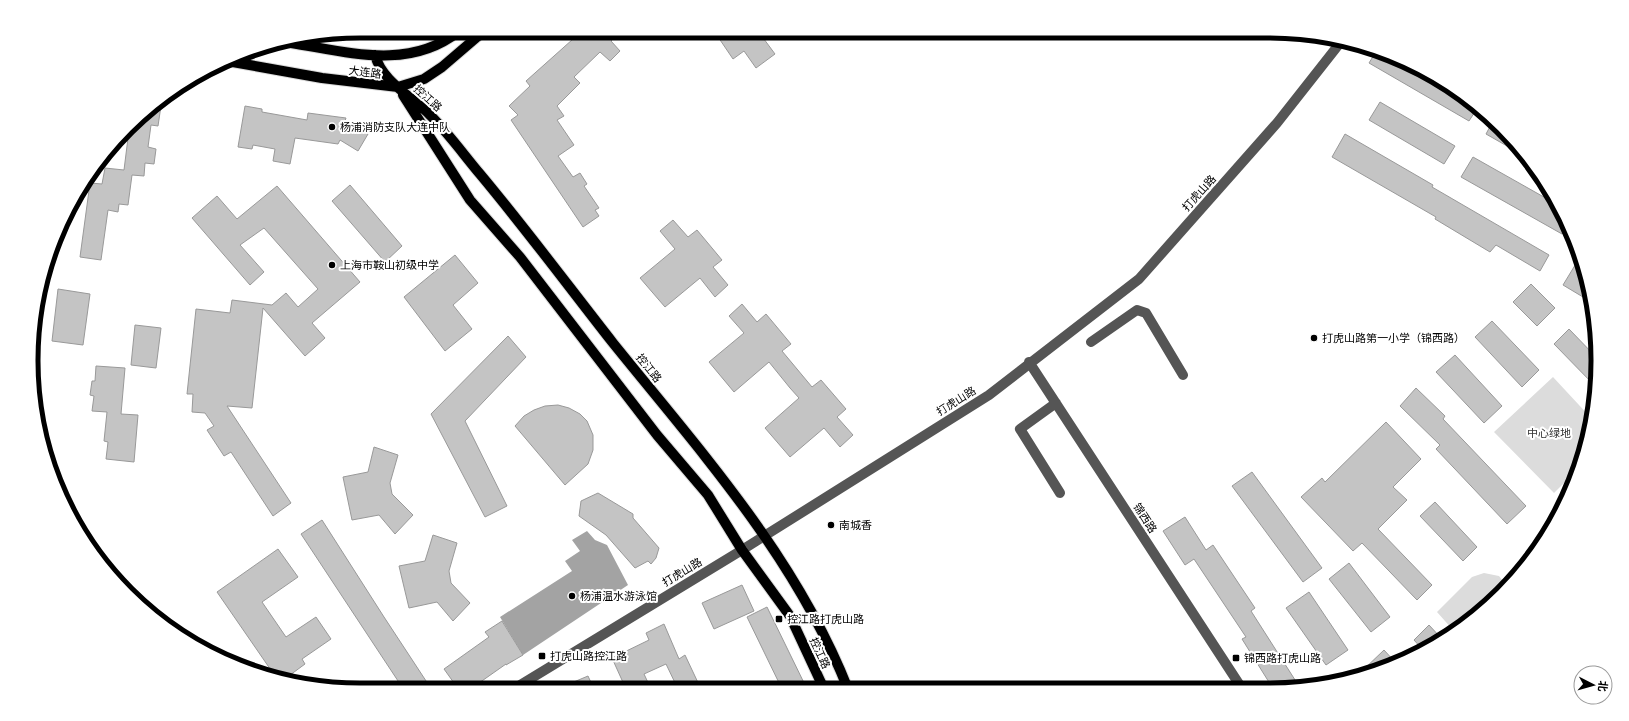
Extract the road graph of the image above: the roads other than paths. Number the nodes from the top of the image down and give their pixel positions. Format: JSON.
{"nodes":[{"id":1,"x":448,"y":38,"type":"edge"},
{"id":2,"x":476,"y":38,"type":"edge"},
{"id":3,"x":301,"y":44,"type":"edge"},
{"id":4,"x":1338,"y":46,"type":"edge"},
{"id":5,"x":375,"y":56,"type":"junction"},
{"id":6,"x":237,"y":63,"type":"edge"},
{"id":7,"x":398,"y":87,"type":"junction"},
{"id":8,"x":1091,"y":342,"type":"dead end"},
{"id":9,"x":1029,"y":362,"type":"junction"},
{"id":10,"x":1183,"y":375,"type":"dead end"},
{"id":11,"x":1056,"y":403,"type":"junction"},
{"id":12,"x":1060,"y":493,"type":"dead end"},
{"id":13,"x":764,"y":536,"type":"junction"},
{"id":14,"x":742,"y":550,"type":"junction"},
{"id":15,"x":524,"y":683,"type":"edge"},
{"id":16,"x":821,"y":683,"type":"edge"},
{"id":17,"x":846,"y":683,"type":"edge"},
{"id":18,"x":1238,"y":683,"type":"edge"}],
"edges":[{"from":1,"to":5,"type":"main road","name":"大连路"},
{"from":2,"to":7,"type":"main road","name":"大连路"},
{"from":3,"to":5,"type":"main road","name":"大连路"},
{"from":4,"to":9,"type":"street","name":"打虎山路"},
{"from":5,"to":7,"type":"main road","name":"控江路"},
{"from":6,"to":7,"type":"main road","name":"大连路"},
{"from":7,"to":13,"type":"main road","name":"控江路"},
{"from":7,"to":14,"type":"main road","name":"控江路"},
{"from":8,"to":10,"type":"street"},
{"from":9,"to":11,"type":"street","name":"锦西路"},
{"from":9,"to":13,"type":"street","name":"打虎山路"},
{"from":11,"to":12,"type":"street"},
{"from":11,"to":18,"type":"street","name":"锦西路"},
{"from":13,"to":14,"type":"street","name":"打虎山路"},
{"from":13,"to":17,"type":"main road","name":"控江路"},
{"from":14,"to":15,"type":"street","name":"打虎山路"},
{"from":14,"to":16,"type":"main road","name":"控江路"}]}
